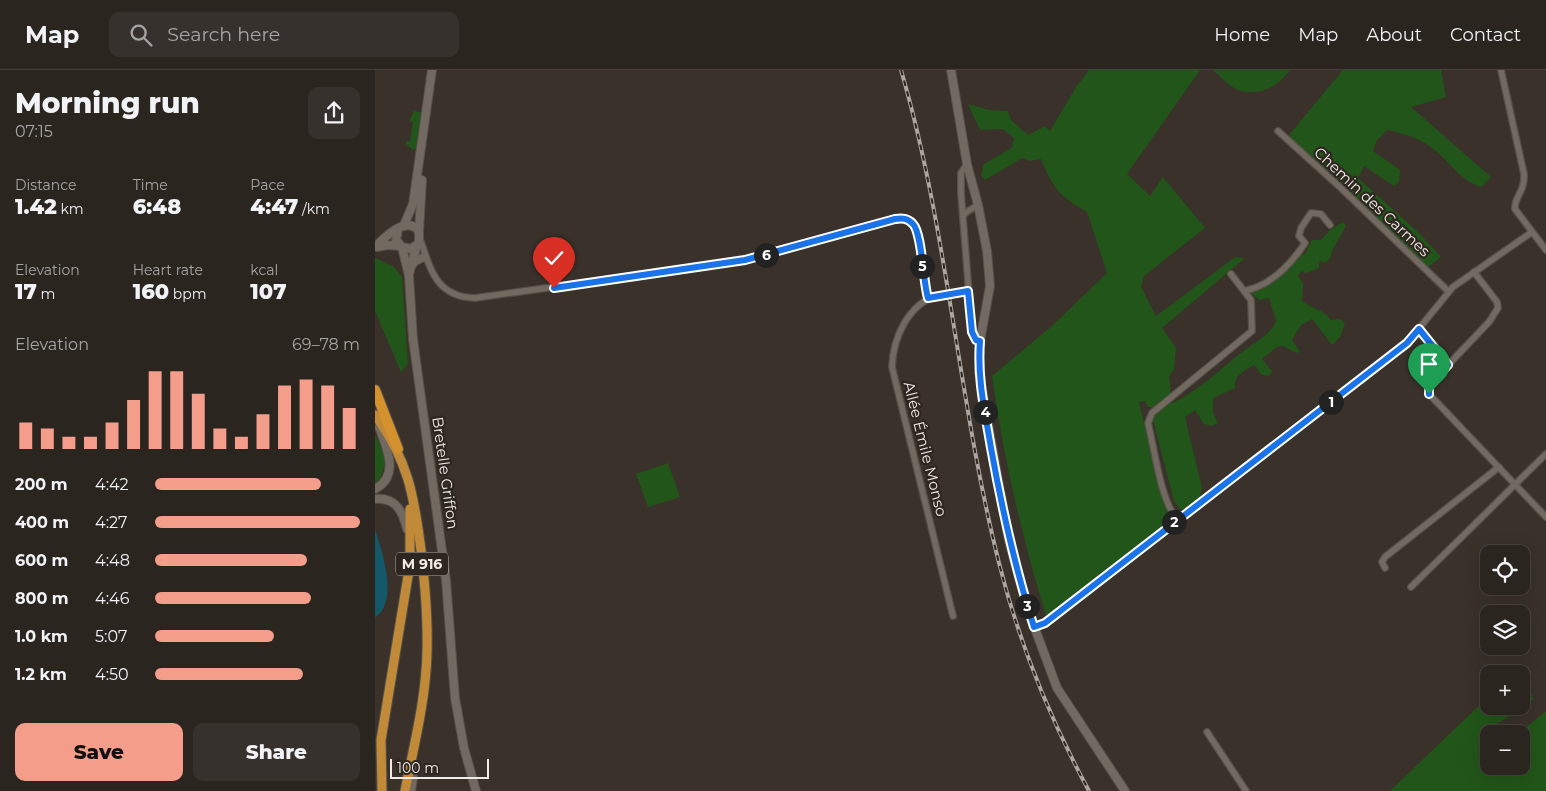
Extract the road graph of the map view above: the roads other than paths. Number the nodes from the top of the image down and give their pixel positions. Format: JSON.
{"nodes":[{"id":1,"x":432,"y":70,"type":"edge"},
{"id":2,"x":951,"y":70,"type":"edge"},
{"id":3,"x":1501,"y":70,"type":"edge"},
{"id":4,"x":1278,"y":131,"type":"dead end"},
{"id":5,"x":967,"y":164,"type":"junction"},
{"id":6,"x":420,"y":168,"type":"junction"},
{"id":7,"x":978,"y":205,"type":"junction"},
{"id":8,"x":963,"y":216,"type":"junction"},
{"id":9,"x":1330,"y":226,"type":"dead end"},
{"id":10,"x":401,"y":227,"type":"junction"},
{"id":11,"x":419,"y":231,"type":"junction"},
{"id":12,"x":1532,"y":232,"type":"junction"},
{"id":13,"x":411,"y":246,"type":"junction"},
{"id":14,"x":375,"y":248,"type":"edge"},
{"id":15,"x":1546,"y":250,"type":"edge"},
{"id":16,"x":424,"y":260,"type":"junction"},
{"id":17,"x":411,"y":265,"type":"junction"},
{"id":18,"x":1474,"y":272,"type":"junction"},
{"id":19,"x":1231,"y":274,"type":"dead end"},
{"id":20,"x":409,"y":276,"type":"junction"},
{"id":21,"x":968,"y":291,"type":"junction"},
{"id":22,"x":1244,"y":291,"type":"junction"},
{"id":23,"x":1448,"y":291,"type":"junction"},
{"id":24,"x":928,"y":298,"type":"junction"},
{"id":25,"x":1419,"y":329,"type":"junction"},
{"id":26,"x":980,"y":341,"type":"junction"},
{"id":27,"x":1448,"y":365,"type":"junction"},
{"id":28,"x":375,"y":390,"type":"edge"},
{"id":29,"x":375,"y":415,"type":"edge"},
{"id":30,"x":377,"y":424,"type":"edge"},
{"id":31,"x":398,"y":449,"type":"junction"},
{"id":32,"x":1546,"y":454,"type":"edge"},
{"id":33,"x":1499,"y":467,"type":"junction"},
{"id":34,"x":1516,"y":485,"type":"junction"},
{"id":35,"x":375,"y":489,"type":"edge"},
{"id":36,"x":375,"y":499,"type":"edge"},
{"id":37,"x":1546,"y":517,"type":"edge"},
{"id":38,"x":1177,"y":520,"type":"junction"},
{"id":39,"x":410,"y":538,"type":"junction"},
{"id":40,"x":1385,"y":568,"type":"dead end"},
{"id":41,"x":1411,"y":587,"type":"dead end"},
{"id":42,"x":953,"y":616,"type":"dead end"},
{"id":43,"x":1034,"y":627,"type":"junction"},
{"id":44,"x":1207,"y":732,"type":"dead end"},
{"id":45,"x":411,"y":764,"type":"junction"},
{"id":46,"x":382,"y":791,"type":"edge"},
{"id":47,"x":405,"y":791,"type":"edge"},
{"id":48,"x":411,"y":791,"type":"edge"},
{"id":49,"x":476,"y":791,"type":"edge"},
{"id":50,"x":1125,"y":791,"type":"edge"},
{"id":51,"x":1246,"y":791,"type":"edge"}],
"edges":[{"from":1,"to":6,"type":"main road"},
{"from":2,"to":5,"type":"main road"},
{"from":3,"to":12,"type":"street"},
{"from":4,"to":23,"type":"street","name":"Chemin des Carmes"},
{"from":5,"to":7,"type":"main road"},
{"from":5,"to":8,"type":"street"},
{"from":6,"to":10,"type":"main road"},
{"from":6,"to":11,"type":"main road"},
{"from":7,"to":8,"type":"street"},
{"from":7,"to":26,"type":"main road"},
{"from":8,"to":21,"type":"street"},
{"from":9,"to":22,"type":"street"},
{"from":10,"to":11,"type":"main road"},
{"from":10,"to":13,"type":"main road"},
{"from":10,"to":14,"type":"main road"},
{"from":11,"to":13,"type":"main road"},
{"from":12,"to":15,"type":"street"},
{"from":12,"to":18,"type":"street"},
{"from":13,"to":14,"type":"main road"},
{"from":13,"to":16,"type":"street"},
{"from":13,"to":16,"type":"street"},
{"from":13,"to":17,"type":"main road","name":"Bretelle Griffon"},
{"from":13,"to":20,"type":"main road","name":"Bretelle Griffon"},
{"from":16,"to":17,"type":"main road"},
{"from":16,"to":24,"type":"street"},
{"from":17,"to":20,"type":"main road","name":"Bretelle Griffon"},
{"from":18,"to":23,"type":"street"},
{"from":18,"to":27,"type":"street"},
{"from":19,"to":22,"type":"street"},
{"from":20,"to":49,"type":"main road","name":"Bretelle Griffon"},
{"from":21,"to":24,"type":"street","bridge":true},
{"from":21,"to":26,"type":"street"},
{"from":22,"to":38,"type":"street"},
{"from":23,"to":25,"type":"street"},
{"from":24,"to":42,"type":"street","name":"Allée Émile Monso"},
{"from":25,"to":27,"type":"street"},
{"from":25,"to":38,"type":"street"},
{"from":26,"to":43,"type":"main road"},
{"from":27,"to":33,"type":"street"},
{"from":28,"to":31,"type":"highway"},
{"from":29,"to":31,"type":"highway","number":"M 916"},
{"from":30,"to":35,"type":"main road"},
{"from":30,"to":39,"type":"highway","number":"M 916"},
{"from":31,"to":45,"type":"highway","number":"M 916"},
{"from":32,"to":34,"type":"street"},
{"from":33,"to":34,"type":"street"},
{"from":33,"to":40,"type":"street"},
{"from":34,"to":37,"type":"street"},
{"from":34,"to":41,"type":"street"},
{"from":36,"to":39,"type":"main road"},
{"from":38,"to":43,"type":"street"},
{"from":39,"to":46,"type":"highway","number":"M 916"},
{"from":43,"to":50,"type":"main road"},
{"from":44,"to":51,"type":"street"},
{"from":45,"to":47,"type":"highway","number":"M 916"},
{"from":45,"to":48,"type":"main road"}]}
